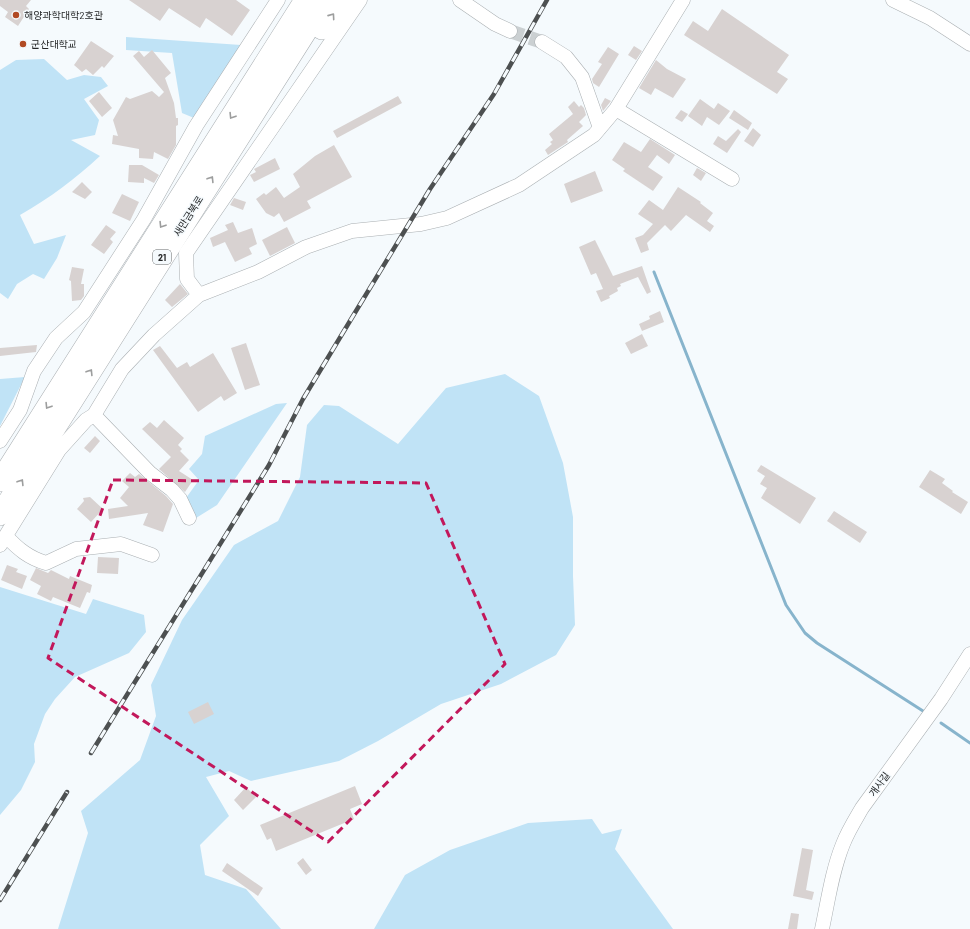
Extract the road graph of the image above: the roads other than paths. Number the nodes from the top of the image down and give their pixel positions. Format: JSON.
{"nodes":[{"id":1,"x":278,"y":0,"type":"edge"},
{"id":2,"x":292,"y":0,"type":"edge"},
{"id":3,"x":305,"y":0,"type":"edge"},
{"id":4,"x":326,"y":0,"type":"edge"},
{"id":5,"x":343,"y":0,"type":"edge"},
{"id":6,"x":360,"y":0,"type":"edge"},
{"id":7,"x":460,"y":0,"type":"edge"},
{"id":8,"x":684,"y":0,"type":"edge"},
{"id":9,"x":894,"y":0,"type":"edge"},
{"id":10,"x":909,"y":0,"type":"edge"},
{"id":11,"x":930,"y":18,"type":"junction"},
{"id":12,"x":510,"y":31,"type":"tunnel mouth"},
{"id":13,"x":542,"y":42,"type":"tunnel mouth"},
{"id":14,"x":970,"y":44,"type":"edge"},
{"id":15,"x":250,"y":87,"type":"junction"},
{"id":16,"x":616,"y":108,"type":"junction"},
{"id":17,"x":600,"y":128,"type":"junction"},
{"id":18,"x":239,"y":135,"type":"junction"},
{"id":19,"x":732,"y":179,"type":"dead end"},
{"id":20,"x":199,"y":294,"type":"junction"},
{"id":21,"x":94,"y":415,"type":"junction"},
{"id":22,"x":0,"y":442,"type":"edge"},
{"id":23,"x":0,"y":481,"type":"edge"},
{"id":24,"x":0,"y":515,"type":"edge"},
{"id":25,"x":189,"y":518,"type":"dead end"},
{"id":26,"x":3,"y":541,"type":"edge"},
{"id":27,"x":152,"y":555,"type":"dead end"},
{"id":28,"x":970,"y":654,"type":"edge"},
{"id":29,"x":822,"y":929,"type":"edge"}],
"edges":[{"from":1,"to":22,"type":"street"},
{"from":2,"to":15,"type":"highway"},
{"from":3,"to":15,"type":"highway","name":"새만금북로","number":"21"},
{"from":4,"to":18,"type":"highway","name":"새만금북로","number":"21"},
{"from":18,"to":5,"type":"highway","one_way":true},
{"from":6,"to":20,"type":"street"},
{"from":7,"to":12,"type":"street"},
{"from":8,"to":16,"type":"street"},
{"from":9,"to":11,"type":"street"},
{"from":10,"to":11,"type":"street"},
{"from":11,"to":14,"type":"street"},
{"from":13,"to":17,"type":"street"},
{"from":15,"to":23,"type":"highway","name":"새만금북로","number":"21","one_way":true},
{"from":16,"to":17,"type":"street"},
{"from":16,"to":19,"type":"street"},
{"from":17,"to":20,"type":"street"},
{"from":24,"to":18,"type":"highway","name":"새만금북로","number":"21","one_way":true},
{"from":20,"to":21,"type":"street"},
{"from":21,"to":25,"type":"street"},
{"from":21,"to":26,"type":"street"},
{"from":26,"to":27,"type":"street"},
{"from":28,"to":29,"type":"street","name":"개사길"}]}
